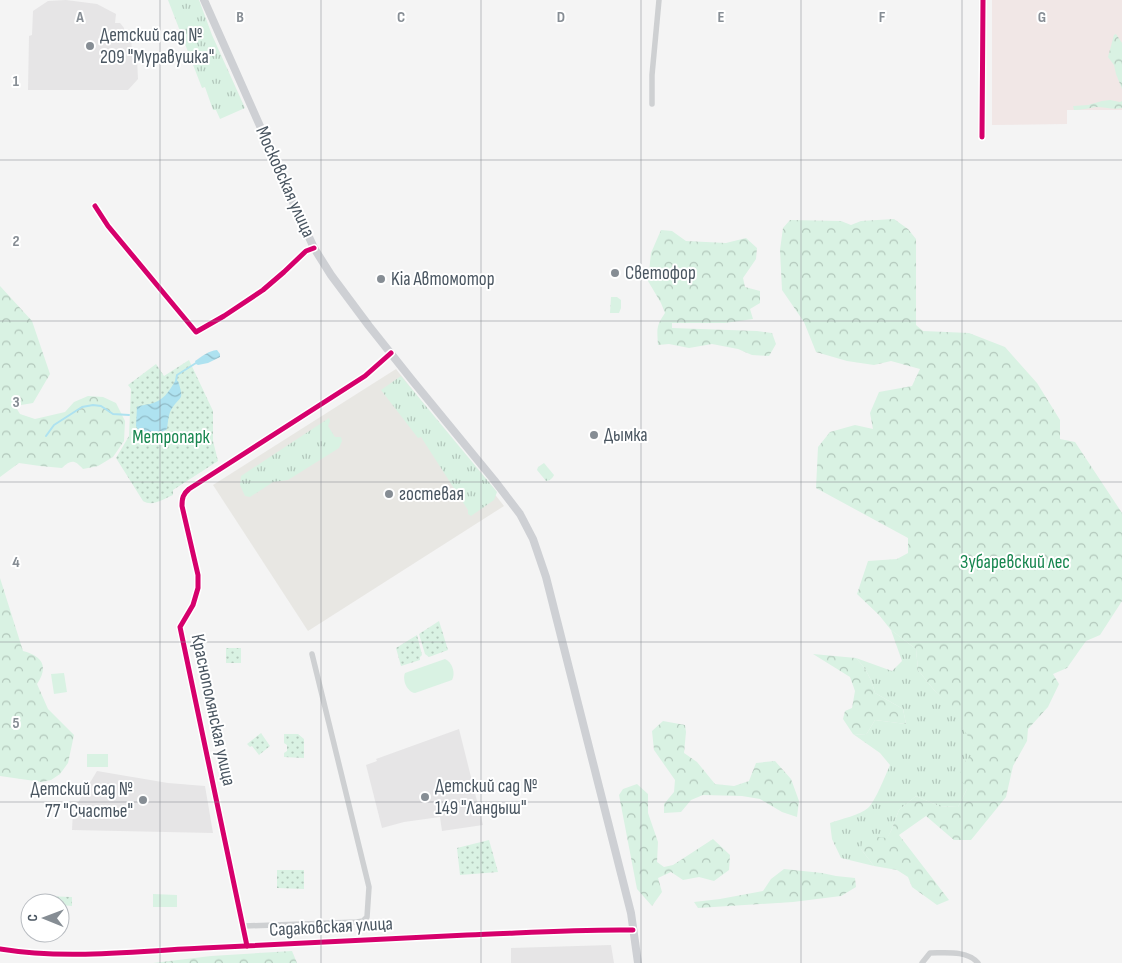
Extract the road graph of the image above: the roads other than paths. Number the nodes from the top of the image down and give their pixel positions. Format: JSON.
{"nodes":[{"id":1,"x":204,"y":0,"type":"edge"},
{"id":2,"x":659,"y":0,"type":"edge"},
{"id":3,"x":983,"y":0,"type":"edge"},
{"id":4,"x":652,"y":104,"type":"dead end"},
{"id":5,"x":982,"y":137,"type":"dead end"},
{"id":6,"x":95,"y":206,"type":"dead end"},
{"id":7,"x":314,"y":248,"type":"junction"},
{"id":8,"x":391,"y":353,"type":"junction"},
{"id":9,"x":312,"y":654,"type":"dead end"},
{"id":10,"x":244,"y":926,"type":"junction"},
{"id":11,"x":633,"y":930,"type":"junction"},
{"id":12,"x":247,"y":946,"type":"junction"},
{"id":13,"x":0,"y":950,"type":"edge"},
{"id":14,"x":638,"y":963,"type":"edge"},
{"id":15,"x":922,"y":963,"type":"edge"},
{"id":16,"x":978,"y":963,"type":"edge"}],
"edges":[{"from":1,"to":7,"type":"main road","name":"Московская улица"},
{"from":2,"to":4,"type":"street"},
{"from":3,"to":5,"type":"street"},
{"from":6,"to":7,"type":"street"},
{"from":7,"to":8,"type":"main road","name":"Московская улица"},
{"from":8,"to":10,"type":"street","name":"Краснополянская улица"},
{"from":8,"to":11,"type":"main road","name":"Московская улица"},
{"from":9,"to":10,"type":"street"},
{"from":10,"to":12,"type":"street","name":"Краснополянская улица"},
{"from":11,"to":12,"type":"street","name":"Садаковская улица"},
{"from":11,"to":14,"type":"main road","name":"Московская улица"},
{"from":12,"to":13,"type":"street","name":"Садаковская улица"},
{"from":15,"to":16,"type":"street"}]}
